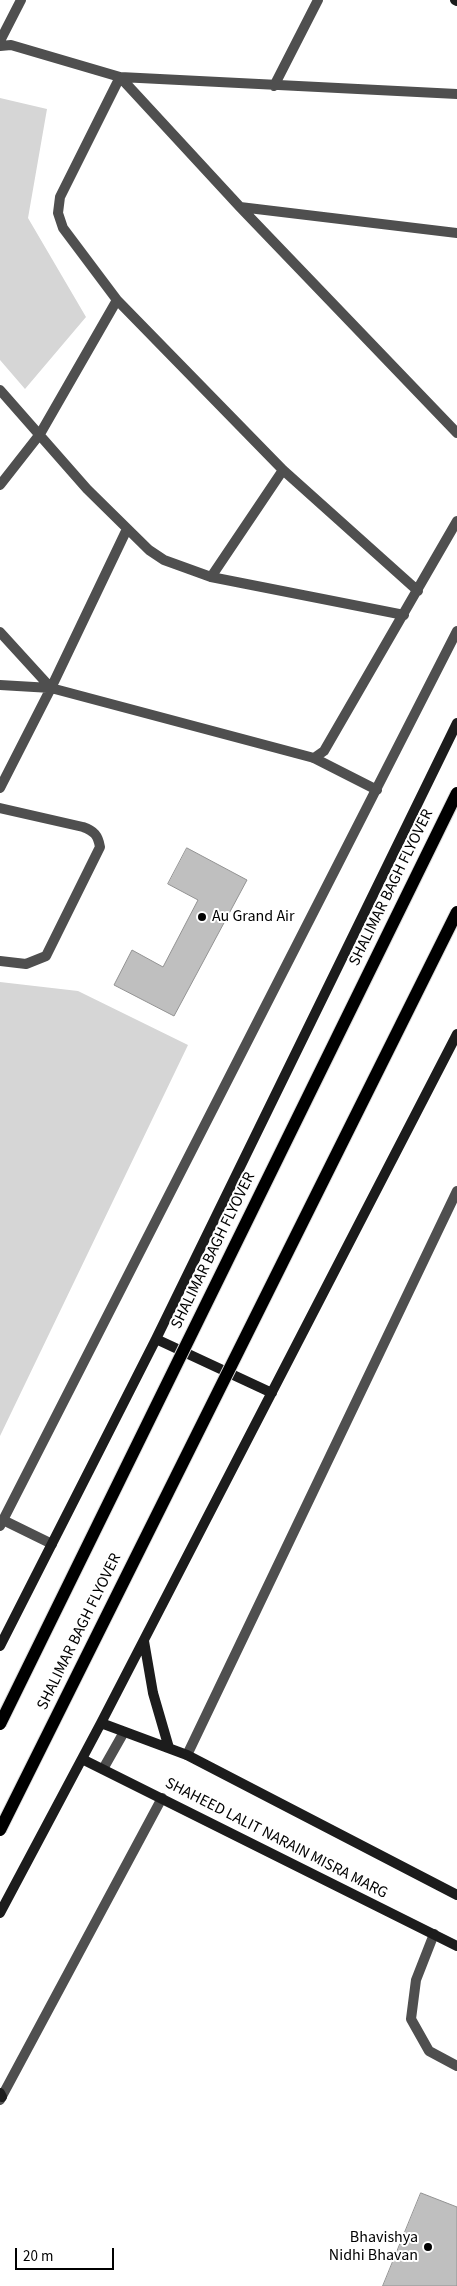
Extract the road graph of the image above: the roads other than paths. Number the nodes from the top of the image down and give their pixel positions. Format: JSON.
{"nodes":[{"id":1,"x":21,"y":0,"type":"edge"},
{"id":2,"x":318,"y":0,"type":"edge"},
{"id":3,"x":0,"y":41,"type":"edge"},
{"id":4,"x":0,"y":46,"type":"edge"},
{"id":5,"x":120,"y":78,"type":"junction"},
{"id":6,"x":274,"y":86,"type":"junction"},
{"id":7,"x":457,"y":94,"type":"edge"},
{"id":8,"x":240,"y":207,"type":"junction"},
{"id":9,"x":457,"y":233,"type":"edge"},
{"id":10,"x":117,"y":300,"type":"junction"},
{"id":11,"x":0,"y":390,"type":"edge"},
{"id":12,"x":457,"y":433,"type":"edge"},
{"id":13,"x":40,"y":434,"type":"junction"},
{"id":14,"x":283,"y":470,"type":"junction"},
{"id":15,"x":0,"y":485,"type":"edge"},
{"id":16,"x":457,"y":521,"type":"edge"},
{"id":17,"x":127,"y":528,"type":"junction"},
{"id":18,"x":211,"y":576,"type":"junction"},
{"id":19,"x":418,"y":591,"type":"junction"},
{"id":20,"x":404,"y":615,"type":"junction"},
{"id":21,"x":457,"y":631,"type":"edge"},
{"id":22,"x":0,"y":632,"type":"edge"},
{"id":23,"x":0,"y":684,"type":"edge"},
{"id":24,"x":51,"y":688,"type":"junction"},
{"id":25,"x":457,"y":723,"type":"edge"},
{"id":26,"x":314,"y":758,"type":"junction"},
{"id":27,"x":0,"y":788,"type":"edge"},
{"id":28,"x":377,"y":790,"type":"junction"},
{"id":29,"x":457,"y":792,"type":"edge"},
{"id":30,"x":0,"y":808,"type":"edge"},
{"id":31,"x":457,"y":912,"type":"edge"},
{"id":32,"x":0,"y":961,"type":"edge"},
{"id":33,"x":457,"y":1034,"type":"edge"},
{"id":34,"x":457,"y":1191,"type":"edge"},
{"id":35,"x":156,"y":1339,"type":"junction"},
{"id":36,"x":272,"y":1393,"type":"junction"},
{"id":37,"x":2,"y":1523,"type":"edge"},
{"id":38,"x":52,"y":1544,"type":"junction"},
{"id":39,"x":144,"y":1641,"type":"junction"},
{"id":40,"x":0,"y":1646,"type":"edge"},
{"id":41,"x":101,"y":1723,"type":"junction"},
{"id":42,"x":0,"y":1724,"type":"edge"},
{"id":43,"x":124,"y":1732,"type":"junction"},
{"id":44,"x":169,"y":1748,"type":"junction"},
{"id":45,"x":187,"y":1755,"type":"junction"},
{"id":46,"x":82,"y":1759,"type":"junction"},
{"id":47,"x":103,"y":1769,"type":"junction"},
{"id":48,"x":162,"y":1798,"type":"junction"},
{"id":49,"x":0,"y":1830,"type":"edge"},
{"id":50,"x":457,"y":1895,"type":"edge"},
{"id":51,"x":0,"y":1913,"type":"edge"},
{"id":52,"x":434,"y":1934,"type":"junction"},
{"id":53,"x":457,"y":1946,"type":"edge"},
{"id":54,"x":457,"y":2066,"type":"edge"},
{"id":55,"x":1,"y":2097,"type":"edge"}],
"edges":[{"from":1,"to":3,"type":"street"},
{"from":2,"to":6,"type":"street"},
{"from":4,"to":5,"type":"street"},
{"from":5,"to":6,"type":"street"},
{"from":5,"to":8,"type":"street"},
{"from":5,"to":10,"type":"street"},
{"from":6,"to":7,"type":"street"},
{"from":8,"to":9,"type":"street"},
{"from":8,"to":12,"type":"street"},
{"from":10,"to":13,"type":"street"},
{"from":10,"to":14,"type":"street"},
{"from":11,"to":13,"type":"street"},
{"from":13,"to":15,"type":"street"},
{"from":13,"to":17,"type":"street"},
{"from":14,"to":18,"type":"street"},
{"from":14,"to":19,"type":"street"},
{"from":16,"to":19,"type":"street"},
{"from":17,"to":18,"type":"street"},
{"from":17,"to":24,"type":"street"},
{"from":18,"to":20,"type":"street"},
{"from":19,"to":20,"type":"street"},
{"from":20,"to":26,"type":"street"},
{"from":21,"to":28,"type":"street"},
{"from":22,"to":24,"type":"street"},
{"from":23,"to":24,"type":"street"},
{"from":24,"to":26,"type":"street"},
{"from":24,"to":27,"type":"street"},
{"from":25,"to":35,"type":"street"},
{"from":26,"to":28,"type":"street"},
{"from":28,"to":37,"type":"street"},
{"from":29,"to":42,"type":"main road","name":"SHALIMAR BAGH FLYOVER","bridge":true},
{"from":30,"to":32,"type":"street"},
{"from":31,"to":49,"type":"main road","name":"SHALIMAR BAGH FLYOVER","bridge":true},
{"from":33,"to":36,"type":"street"},
{"from":34,"to":45,"type":"street"},
{"from":35,"to":36,"type":"street"},
{"from":35,"to":38,"type":"street"},
{"from":36,"to":39,"type":"street"},
{"from":37,"to":38,"type":"street"},
{"from":38,"to":40,"type":"street"},
{"from":39,"to":41,"type":"street"},
{"from":39,"to":44,"type":"street"},
{"from":41,"to":43,"type":"street","name":"SHAHEED LALIT NARAIN MISRA MARG"},
{"from":41,"to":46,"type":"street"},
{"from":43,"to":44,"type":"street","name":"SHAHEED LALIT NARAIN MISRA MARG"},
{"from":43,"to":47,"type":"street"},
{"from":44,"to":45,"type":"street","name":"SHAHEED LALIT NARAIN MISRA MARG"},
{"from":45,"to":50,"type":"street","name":"SHAHEED LALIT NARAIN MISRA MARG"},
{"from":46,"to":47,"type":"street","name":"SHAHEED LALIT NARAIN MISRA MARG"},
{"from":46,"to":51,"type":"street"},
{"from":47,"to":48,"type":"street","name":"SHAHEED LALIT NARAIN MISRA MARG"},
{"from":48,"to":52,"type":"street","name":"SHAHEED LALIT NARAIN MISRA MARG"},
{"from":48,"to":55,"type":"street"},
{"from":52,"to":53,"type":"street","name":"SHAHEED LALIT NARAIN MISRA MARG"},
{"from":52,"to":54,"type":"street"}]}
